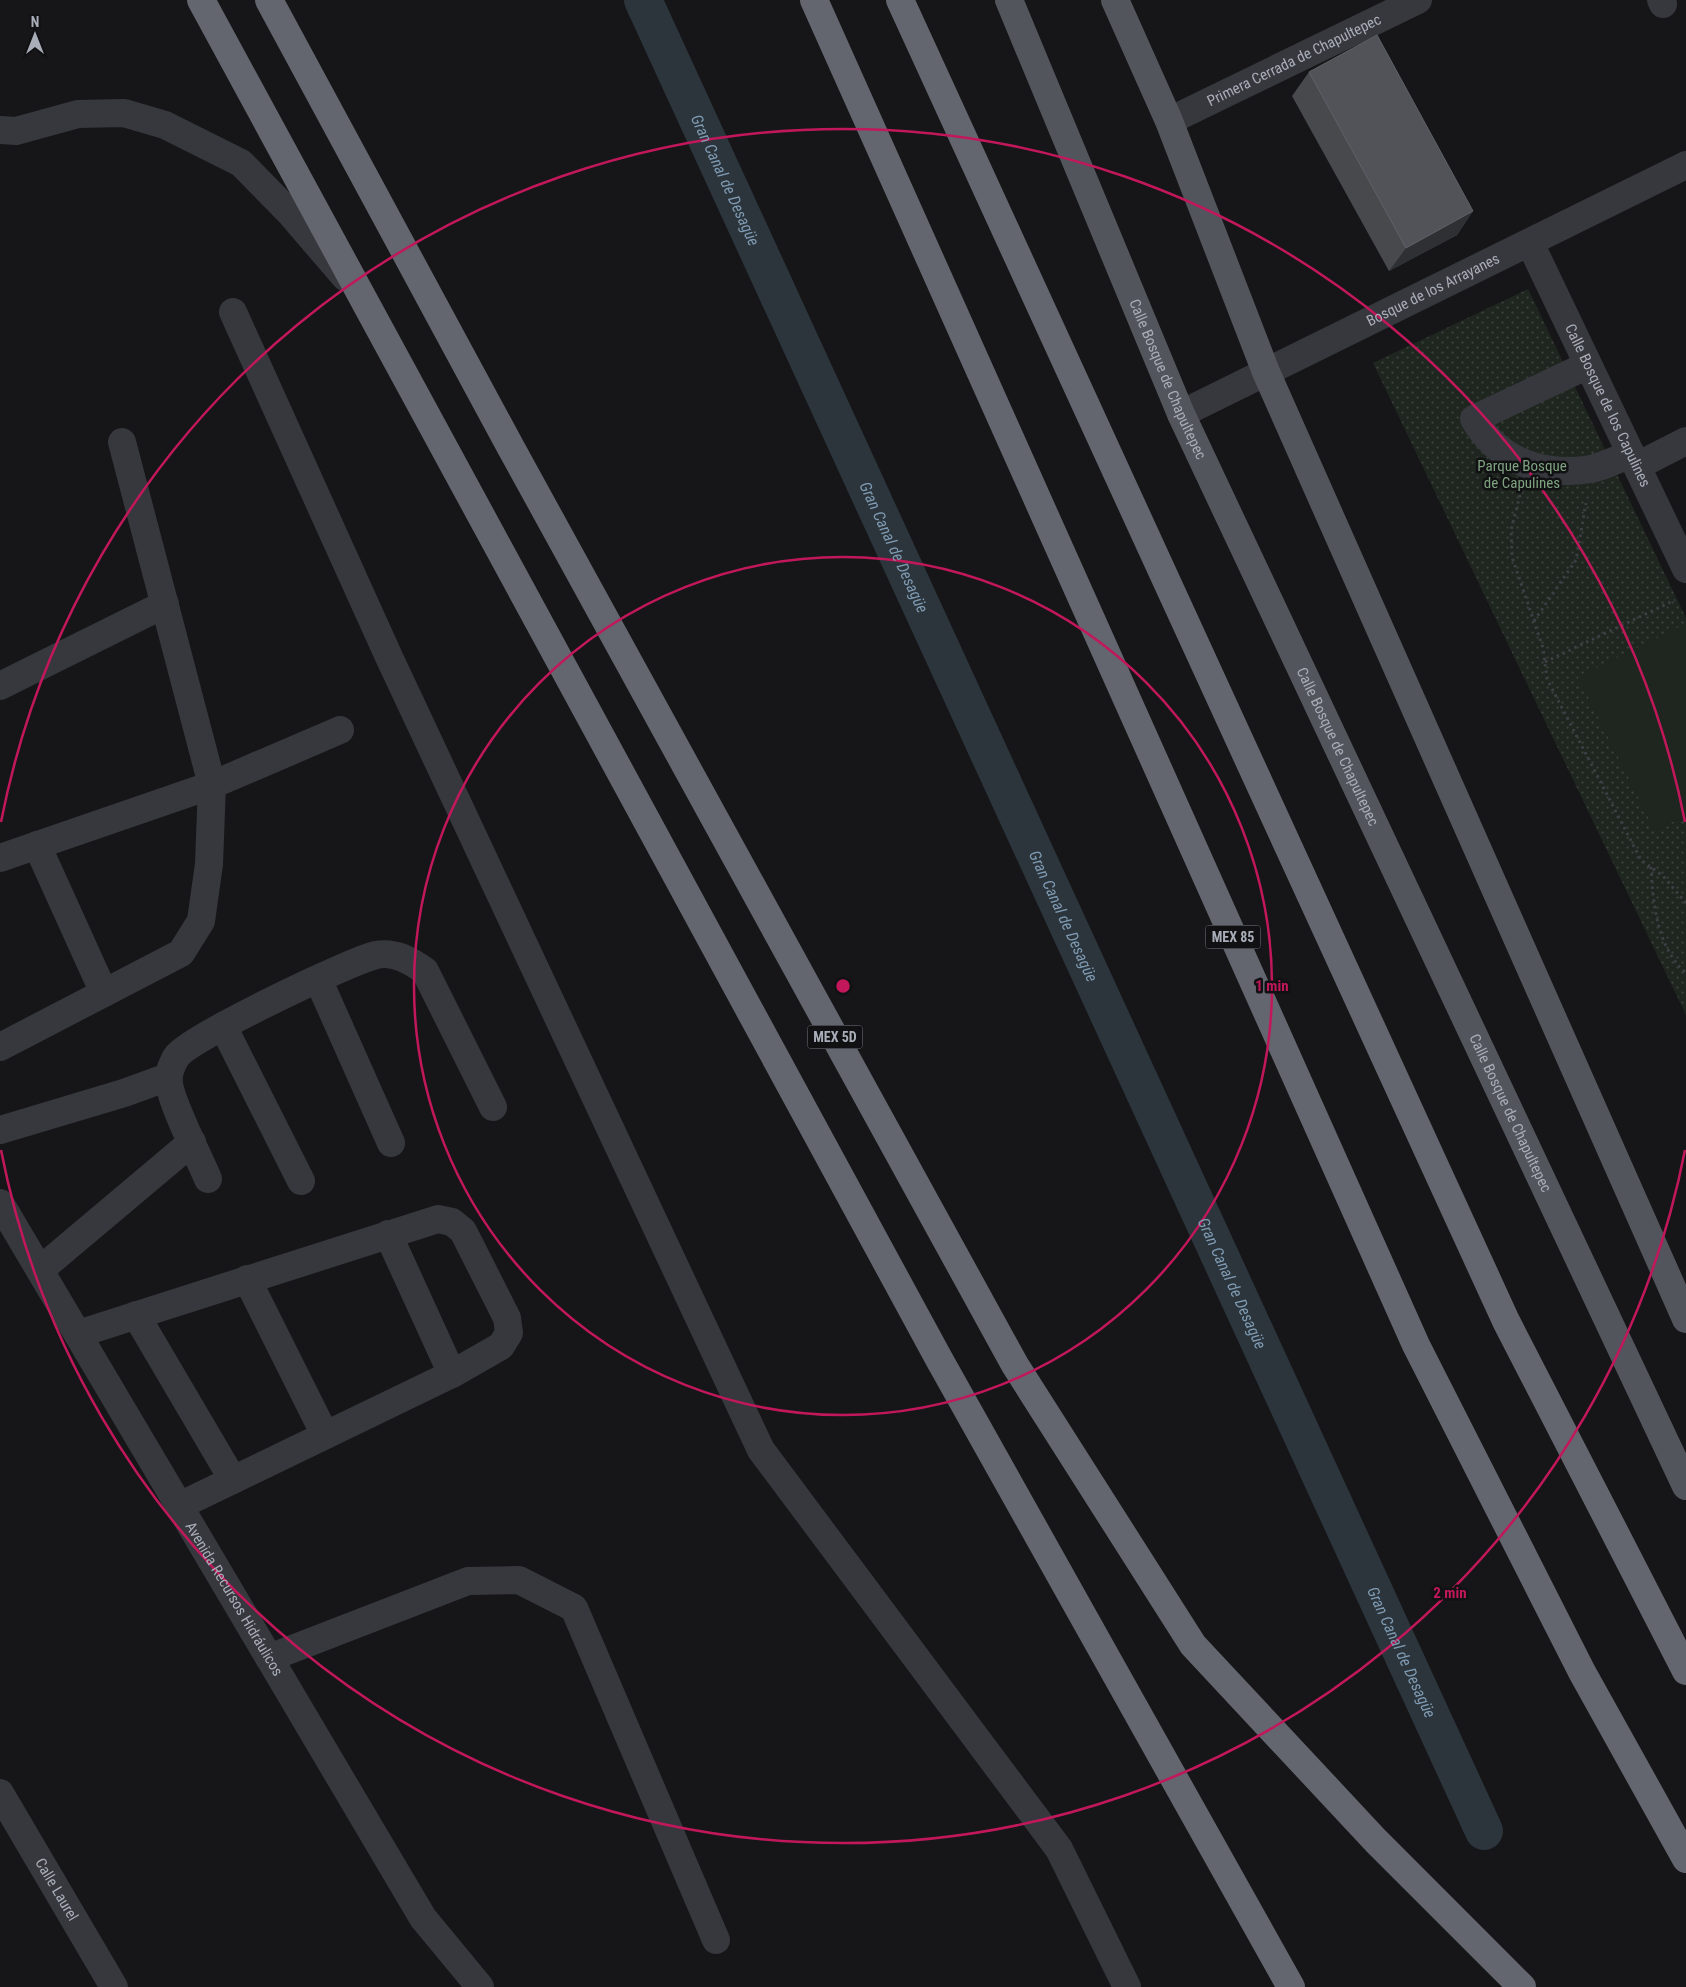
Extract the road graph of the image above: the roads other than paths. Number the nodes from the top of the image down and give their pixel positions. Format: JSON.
{"nodes":[{"id":1,"x":201,"y":0,"type":"edge"},
{"id":2,"x":269,"y":0,"type":"edge"},
{"id":3,"x":814,"y":0,"type":"edge"},
{"id":4,"x":900,"y":0,"type":"edge"},
{"id":5,"x":1009,"y":0,"type":"edge"},
{"id":6,"x":1115,"y":0,"type":"edge"},
{"id":7,"x":1418,"y":0,"type":"edge"},
{"id":8,"x":1169,"y":121,"type":"junction"},
{"id":9,"x":0,"y":130,"type":"edge"},
{"id":10,"x":1686,"y":165,"type":"edge"},
{"id":11,"x":1530,"y":243,"type":"junction"},
{"id":12,"x":360,"y":295,"type":"junction"},
{"id":13,"x":233,"y":312,"type":"dead end"},
{"id":14,"x":1588,"y":365,"type":"junction"},
{"id":15,"x":1266,"y":372,"type":"junction"},
{"id":16,"x":1181,"y":414,"type":"junction"},
{"id":17,"x":122,"y":442,"type":"dead end"},
{"id":18,"x":1686,"y":442,"type":"edge"},
{"id":19,"x":1634,"y":460,"type":"junction"},
{"id":20,"x":1686,"y":569,"type":"edge"},
{"id":21,"x":165,"y":604,"type":"junction"},
{"id":22,"x":0,"y":686,"type":"edge"},
{"id":23,"x":340,"y":730,"type":"dead end"},
{"id":24,"x":212,"y":785,"type":"junction"},
{"id":25,"x":37,"y":845,"type":"junction"},
{"id":26,"x":0,"y":858,"type":"edge"},
{"id":27,"x":318,"y":980,"type":"junction"},
{"id":28,"x":104,"y":992,"type":"junction"},
{"id":29,"x":223,"y":1026,"type":"junction"},
{"id":30,"x":0,"y":1047,"type":"edge"},
{"id":31,"x":168,"y":1077,"type":"junction"},
{"id":32,"x":493,"y":1106,"type":"dead end"},
{"id":33,"x":0,"y":1130,"type":"edge"},
{"id":34,"x":192,"y":1142,"type":"junction"},
{"id":35,"x":391,"y":1143,"type":"dead end"},
{"id":36,"x":208,"y":1179,"type":"dead end"},
{"id":37,"x":301,"y":1181,"type":"dead end"},
{"id":38,"x":0,"y":1203,"type":"edge"},
{"id":39,"x":388,"y":1234,"type":"junction"},
{"id":40,"x":40,"y":1270,"type":"junction"},
{"id":41,"x":247,"y":1279,"type":"junction"},
{"id":42,"x":136,"y":1315,"type":"junction"},
{"id":43,"x":1686,"y":1319,"type":"edge"},
{"id":44,"x":78,"y":1334,"type":"junction"},
{"id":45,"x":452,"y":1374,"type":"junction"},
{"id":46,"x":325,"y":1435,"type":"junction"},
{"id":47,"x":233,"y":1480,"type":"junction"},
{"id":48,"x":1686,"y":1486,"type":"edge"},
{"id":49,"x":179,"y":1506,"type":"junction"},
{"id":50,"x":269,"y":1658,"type":"junction"},
{"id":51,"x":1686,"y":1671,"type":"edge"},
{"id":52,"x":0,"y":1793,"type":"edge"},
{"id":53,"x":1686,"y":1859,"type":"edge"},
{"id":54,"x":716,"y":1940,"type":"dead end"},
{"id":55,"x":114,"y":1987,"type":"edge"},
{"id":56,"x":480,"y":1987,"type":"edge"},
{"id":57,"x":1127,"y":1987,"type":"edge"},
{"id":58,"x":1291,"y":1987,"type":"edge"},
{"id":59,"x":1522,"y":1987,"type":"edge"}],
"edges":[{"from":1,"to":12,"type":"highway"},
{"from":2,"to":59,"type":"highway","number":"MEX 5D"},
{"from":3,"to":53,"type":"highway","number":"MEX 85"},
{"from":4,"to":51,"type":"highway"},
{"from":5,"to":16,"type":"main road","name":"Calle Bosque de Chapultepec"},
{"from":6,"to":8,"type":"main road"},
{"from":7,"to":8,"type":"street","name":"Primera Cerrada de Chapultepec"},
{"from":8,"to":15,"type":"main road"},
{"from":9,"to":12,"type":"street"},
{"from":10,"to":11,"type":"street","name":"Bosque de los Arrayanes"},
{"from":11,"to":14,"type":"street","name":"Calle Bosque de los Capulines"},
{"from":11,"to":15,"type":"street","name":"Bosque de los Arrayanes"},
{"from":12,"to":58,"type":"highway"},
{"from":13,"to":57,"type":"street"},
{"from":14,"to":19,"type":"street","name":"Calle Bosque de los Capulines"},
{"from":14,"to":19,"type":"street"},
{"from":15,"to":16,"type":"street","name":"Bosque de los Arrayanes"},
{"from":15,"to":43,"type":"main road"},
{"from":16,"to":48,"type":"main road","name":"Calle Bosque de Chapultepec"},
{"from":17,"to":21,"type":"street"},
{"from":18,"to":19,"type":"street"},
{"from":19,"to":20,"type":"street","name":"Calle Bosque de los Capulines"},
{"from":21,"to":22,"type":"street"},
{"from":21,"to":24,"type":"street"},
{"from":23,"to":24,"type":"street"},
{"from":24,"to":25,"type":"street"},
{"from":24,"to":28,"type":"street"},
{"from":25,"to":26,"type":"street"},
{"from":25,"to":28,"type":"street"},
{"from":27,"to":29,"type":"street"},
{"from":27,"to":32,"type":"street"},
{"from":27,"to":35,"type":"street"},
{"from":28,"to":30,"type":"street"},
{"from":29,"to":31,"type":"street"},
{"from":29,"to":37,"type":"street"},
{"from":31,"to":33,"type":"street"},
{"from":31,"to":34,"type":"street"},
{"from":34,"to":36,"type":"street"},
{"from":34,"to":40,"type":"street"},
{"from":38,"to":40,"type":"street","name":"Avenida Recursos Hidráulicos"},
{"from":39,"to":41,"type":"street"},
{"from":39,"to":45,"type":"street"},
{"from":39,"to":45,"type":"street"},
{"from":40,"to":44,"type":"street","name":"Avenida Recursos Hidráulicos"},
{"from":41,"to":42,"type":"street"},
{"from":41,"to":46,"type":"street"},
{"from":42,"to":44,"type":"street"},
{"from":42,"to":47,"type":"street"},
{"from":44,"to":49,"type":"street","name":"Avenida Recursos Hidráulicos"},
{"from":45,"to":46,"type":"street"},
{"from":46,"to":47,"type":"street"},
{"from":47,"to":49,"type":"street"},
{"from":49,"to":50,"type":"street","name":"Avenida Recursos Hidráulicos"},
{"from":50,"to":54,"type":"street"},
{"from":50,"to":56,"type":"street","name":"Avenida Recursos Hidráulicos"},
{"from":52,"to":55,"type":"street","name":"Calle Laurel"}]}
